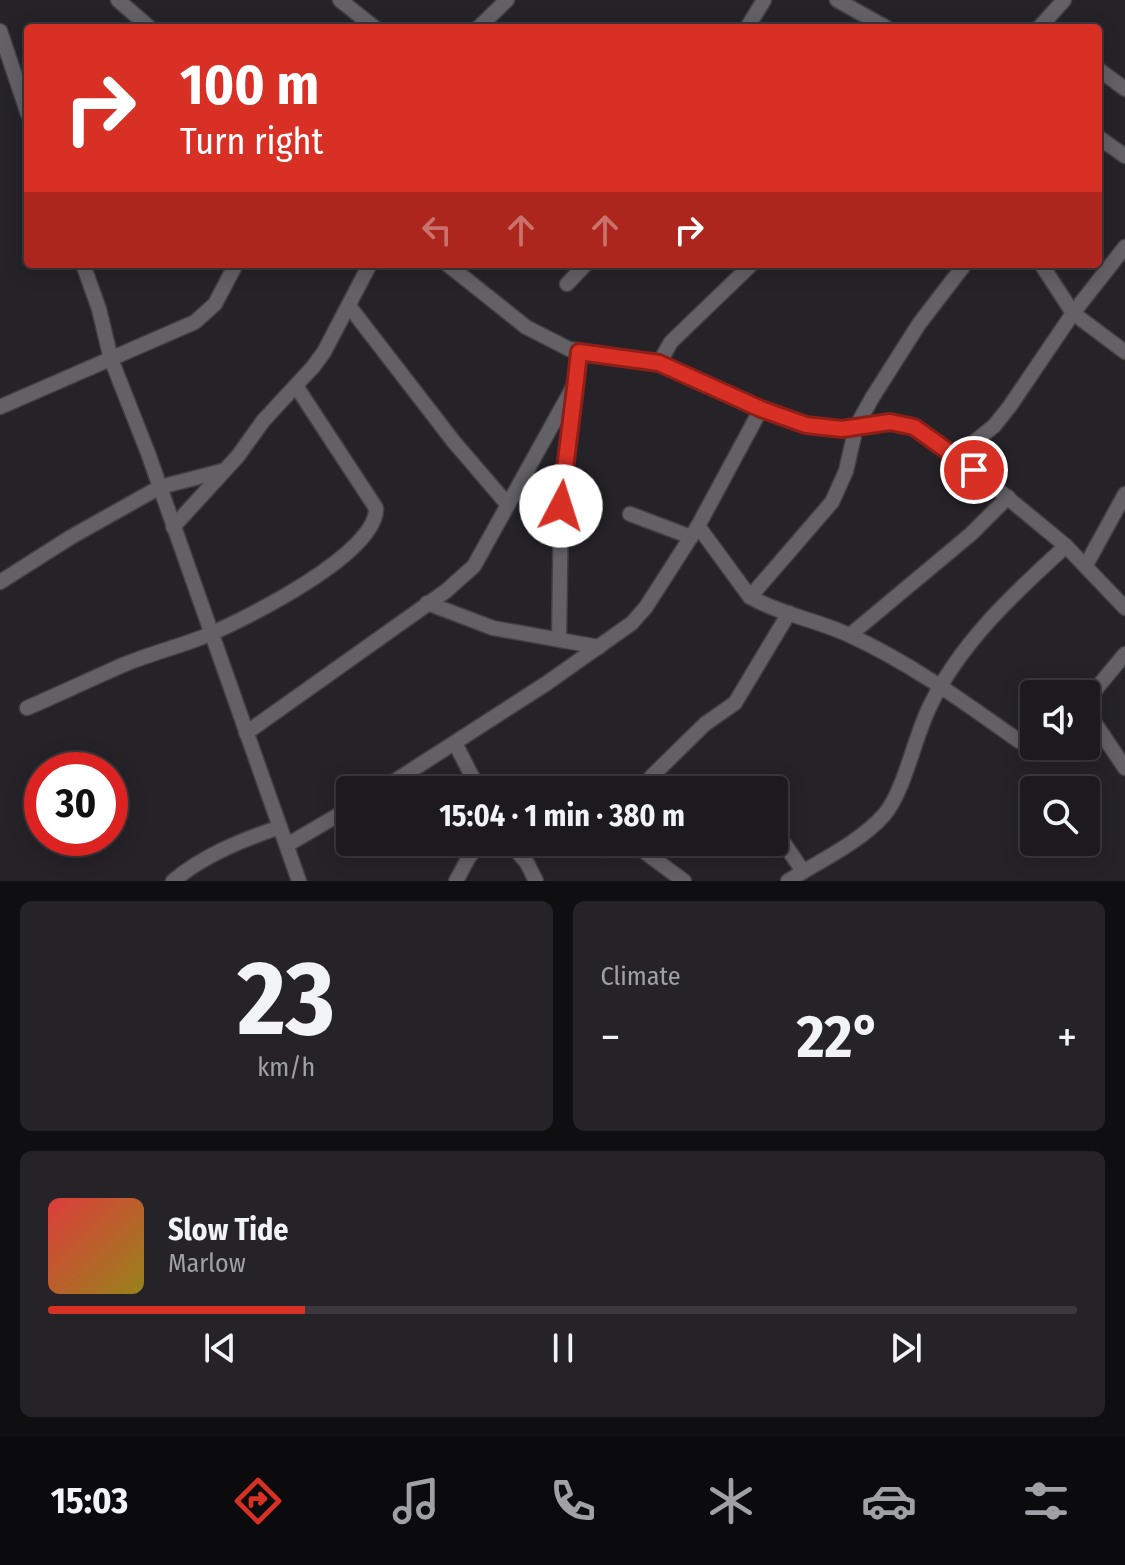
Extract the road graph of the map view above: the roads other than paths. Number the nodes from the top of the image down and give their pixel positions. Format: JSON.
{"nodes":[{"id":1,"x":340,"y":0,"type":"edge"},
{"id":2,"x":507,"y":0,"type":"edge"},
{"id":3,"x":837,"y":0,"type":"edge"},
{"id":4,"x":1064,"y":0,"type":"edge"},
{"id":5,"x":128,"y":2,"type":"edge"},
{"id":6,"x":758,"y":2,"type":"edge"},
{"id":7,"x":147,"y":24,"type":"edge"},
{"id":8,"x":370,"y":24,"type":"edge"},
{"id":9,"x":482,"y":24,"type":"edge"},
{"id":10,"x":749,"y":24,"type":"edge"},
{"id":11,"x":880,"y":24,"type":"edge"},
{"id":12,"x":1043,"y":24,"type":"edge"},
{"id":13,"x":0,"y":31,"type":"edge"},
{"id":14,"x":1102,"y":72,"type":"edge"},
{"id":15,"x":1125,"y":89,"type":"edge"},
{"id":16,"x":24,"y":102,"type":"edge"},
{"id":17,"x":1102,"y":140,"type":"edge"},
{"id":18,"x":1125,"y":156,"type":"edge"},
{"id":19,"x":1125,"y":247,"type":"edge"},
{"id":20,"x":84,"y":268,"type":"edge"},
{"id":21,"x":234,"y":268,"type":"edge"},
{"id":22,"x":368,"y":268,"type":"edge"},
{"id":23,"x":452,"y":268,"type":"edge"},
{"id":24,"x":582,"y":268,"type":"edge"},
{"id":25,"x":748,"y":268,"type":"edge"},
{"id":26,"x":962,"y":268,"type":"edge"},
{"id":27,"x":1044,"y":268,"type":"edge"},
{"id":28,"x":567,"y":284,"type":"dead end"},
{"id":29,"x":349,"y":306,"type":"junction"},
{"id":30,"x":1073,"y":313,"type":"junction"},
{"id":31,"x":579,"y":352,"type":"junction"},
{"id":32,"x":1125,"y":352,"type":"edge"},
{"id":33,"x":111,"y":359,"type":"junction"},
{"id":34,"x":659,"y":363,"type":"junction"},
{"id":35,"x":576,"y":382,"type":"junction"},
{"id":36,"x":296,"y":386,"type":"junction"},
{"id":37,"x":0,"y":407,"type":"edge"},
{"id":38,"x":761,"y":409,"type":"junction"},
{"id":39,"x":856,"y":427,"type":"junction"},
{"id":40,"x":957,"y":456,"type":"junction"},
{"id":41,"x":226,"y":470,"type":"junction"},
{"id":42,"x":160,"y":487,"type":"junction"},
{"id":43,"x":1125,"y":494,"type":"edge"},
{"id":44,"x":1008,"y":497,"type":"junction"},
{"id":45,"x":508,"y":505,"type":"junction"},
{"id":46,"x":630,"y":514,"type":"dead end"},
{"id":47,"x":173,"y":527,"type":"junction"},
{"id":48,"x":695,"y":531,"type":"junction"},
{"id":49,"x":1066,"y":546,"type":"junction"},
{"id":50,"x":1086,"y":565,"type":"junction"},
{"id":51,"x":0,"y":582,"type":"edge"},
{"id":52,"x":750,"y":597,"type":"junction"},
{"id":53,"x":427,"y":603,"type":"junction"},
{"id":54,"x":1125,"y":608,"type":"edge"},
{"id":55,"x":789,"y":613,"type":"junction"},
{"id":56,"x":210,"y":634,"type":"junction"},
{"id":57,"x":850,"y":635,"type":"junction"},
{"id":58,"x":559,"y":638,"type":"junction"},
{"id":59,"x":599,"y":647,"type":"junction"},
{"id":60,"x":1125,"y":654,"type":"edge"},
{"id":61,"x":1100,"y":684,"type":"edge"},
{"id":62,"x":941,"y":686,"type":"junction"},
{"id":63,"x":27,"y":708,"type":"dead end"},
{"id":64,"x":1100,"y":731,"type":"edge"},
{"id":65,"x":246,"y":733,"type":"junction"},
{"id":66,"x":1020,"y":741,"type":"edge"},
{"id":67,"x":455,"y":743,"type":"junction"},
{"id":68,"x":1125,"y":768,"type":"edge"},
{"id":69,"x":403,"y":776,"type":"edge"},
{"id":70,"x":472,"y":776,"type":"edge"},
{"id":71,"x":652,"y":776,"type":"edge"},
{"id":72,"x":336,"y":816,"type":"edge"},
{"id":73,"x":280,"y":827,"type":"junction"},
{"id":74,"x":287,"y":845,"type":"junction"},
{"id":75,"x":788,"y":849,"type":"edge"},
{"id":76,"x":470,"y":856,"type":"edge"},
{"id":77,"x":521,"y":856,"type":"edge"},
{"id":78,"x":650,"y":856,"type":"edge"},
{"id":79,"x":803,"y":871,"type":"junction"},
{"id":80,"x":173,"y":881,"type":"edge"},
{"id":81,"x":299,"y":881,"type":"edge"},
{"id":82,"x":456,"y":881,"type":"edge"},
{"id":83,"x":536,"y":881,"type":"edge"},
{"id":84,"x":684,"y":881,"type":"edge"},
{"id":85,"x":788,"y":881,"type":"edge"}],
"edges":[{"from":1,"to":8,"type":"street"},
{"from":2,"to":9,"type":"street"},
{"from":3,"to":11,"type":"street"},
{"from":4,"to":12,"type":"street"},
{"from":5,"to":7,"type":"street"},
{"from":6,"to":10,"type":"street"},
{"from":13,"to":16,"type":"street"},
{"from":14,"to":15,"type":"street"},
{"from":17,"to":18,"type":"street"},
{"from":19,"to":30,"type":"street"},
{"from":20,"to":33,"type":"street"},
{"from":21,"to":33,"type":"street"},
{"from":22,"to":29,"type":"street"},
{"from":23,"to":31,"type":"street"},
{"from":24,"to":28,"type":"street"},
{"from":25,"to":34,"type":"street"},
{"from":26,"to":39,"type":"street"},
{"from":27,"to":30,"type":"street"},
{"from":29,"to":36,"type":"street"},
{"from":29,"to":45,"type":"street"},
{"from":30,"to":32,"type":"street"},
{"from":30,"to":40,"type":"street"},
{"from":31,"to":34,"type":"street"},
{"from":31,"to":35,"type":"street"},
{"from":33,"to":37,"type":"street"},
{"from":33,"to":42,"type":"street"},
{"from":34,"to":38,"type":"street"},
{"from":35,"to":45,"type":"street"},
{"from":35,"to":58,"type":"street"},
{"from":36,"to":41,"type":"street"},
{"from":36,"to":56,"type":"street"},
{"from":38,"to":39,"type":"street"},
{"from":38,"to":48,"type":"street"},
{"from":39,"to":40,"type":"street"},
{"from":39,"to":52,"type":"street"},
{"from":40,"to":44,"type":"street"},
{"from":41,"to":42,"type":"street"},
{"from":41,"to":47,"type":"street"},
{"from":42,"to":47,"type":"street"},
{"from":42,"to":51,"type":"street"},
{"from":43,"to":50,"type":"street"},
{"from":44,"to":49,"type":"street"},
{"from":44,"to":57,"type":"street"},
{"from":45,"to":53,"type":"street"},
{"from":46,"to":48,"type":"street"},
{"from":47,"to":56,"type":"street"},
{"from":48,"to":52,"type":"street"},
{"from":48,"to":59,"type":"street"},
{"from":49,"to":50,"type":"street"},
{"from":49,"to":62,"type":"street"},
{"from":50,"to":54,"type":"street"},
{"from":52,"to":55,"type":"street"},
{"from":53,"to":58,"type":"street"},
{"from":53,"to":65,"type":"street"},
{"from":55,"to":57,"type":"street"},
{"from":55,"to":71,"type":"street"},
{"from":56,"to":63,"type":"street"},
{"from":56,"to":65,"type":"street"},
{"from":57,"to":62,"type":"street"},
{"from":58,"to":59,"type":"street"},
{"from":59,"to":67,"type":"street"},
{"from":60,"to":61,"type":"street"},
{"from":62,"to":66,"type":"street"},
{"from":62,"to":79,"type":"street"},
{"from":64,"to":68,"type":"street"},
{"from":65,"to":73,"type":"street"},
{"from":67,"to":69,"type":"street"},
{"from":67,"to":70,"type":"street"},
{"from":72,"to":74,"type":"street"},
{"from":73,"to":74,"type":"street"},
{"from":73,"to":80,"type":"street"},
{"from":74,"to":81,"type":"street"},
{"from":75,"to":79,"type":"street"},
{"from":76,"to":82,"type":"street"},
{"from":77,"to":83,"type":"street"},
{"from":78,"to":84,"type":"street"},
{"from":79,"to":85,"type":"street"}]}
